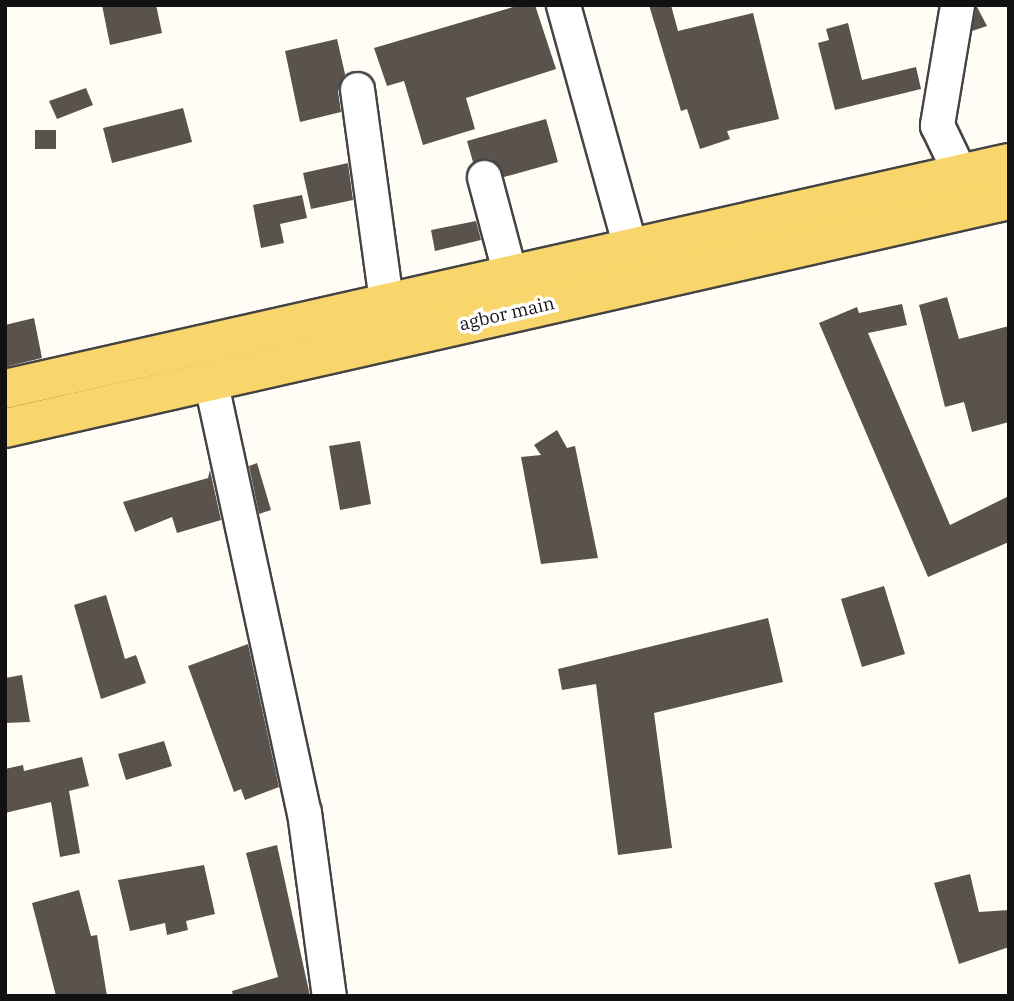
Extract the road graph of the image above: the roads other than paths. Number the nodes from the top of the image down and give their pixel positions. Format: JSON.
{"nodes":[{"id":1,"x":563,"y":5,"type":"edge"},
{"id":2,"x":957,"y":5,"type":"edge"},
{"id":3,"x":358,"y":89,"type":"dead end"},
{"id":4,"x":1009,"y":163,"type":"edge"},
{"id":5,"x":960,"y":173,"type":"junction"},
{"id":6,"x":484,"y":177,"type":"dead end"},
{"id":7,"x":1009,"y":200,"type":"edge"},
{"id":8,"x":631,"y":246,"type":"junction"},
{"id":9,"x":510,"y":275,"type":"junction"},
{"id":10,"x":387,"y":305,"type":"junction"},
{"id":11,"x":392,"y":342,"type":"junction"},
{"id":12,"x":210,"y":379,"type":"junction"},
{"id":13,"x":5,"y":389,"type":"edge"},
{"id":14,"x":5,"y":428,"type":"edge"},
{"id":15,"x":329,"y":996,"type":"edge"}],
"edges":[{"from":1,"to":8,"type":"street"},
{"from":2,"to":5,"type":"street"},
{"from":3,"to":10,"type":"street"},
{"from":4,"to":5,"type":"main road","name":"agbor main"},
{"from":5,"to":8,"type":"main road","name":"agbor main"},
{"from":6,"to":9,"type":"street"},
{"from":7,"to":11,"type":"main road","name":"agbor main"},
{"from":8,"to":9,"type":"main road","name":"agbor main"},
{"from":9,"to":10,"type":"main road","name":"agbor main"},
{"from":10,"to":11,"type":"street"},
{"from":10,"to":13,"type":"main road","name":"agbor main"},
{"from":11,"to":12,"type":"main road","name":"agbor main"},
{"from":12,"to":14,"type":"main road","name":"agbor main"},
{"from":12,"to":15,"type":"street"}]}
